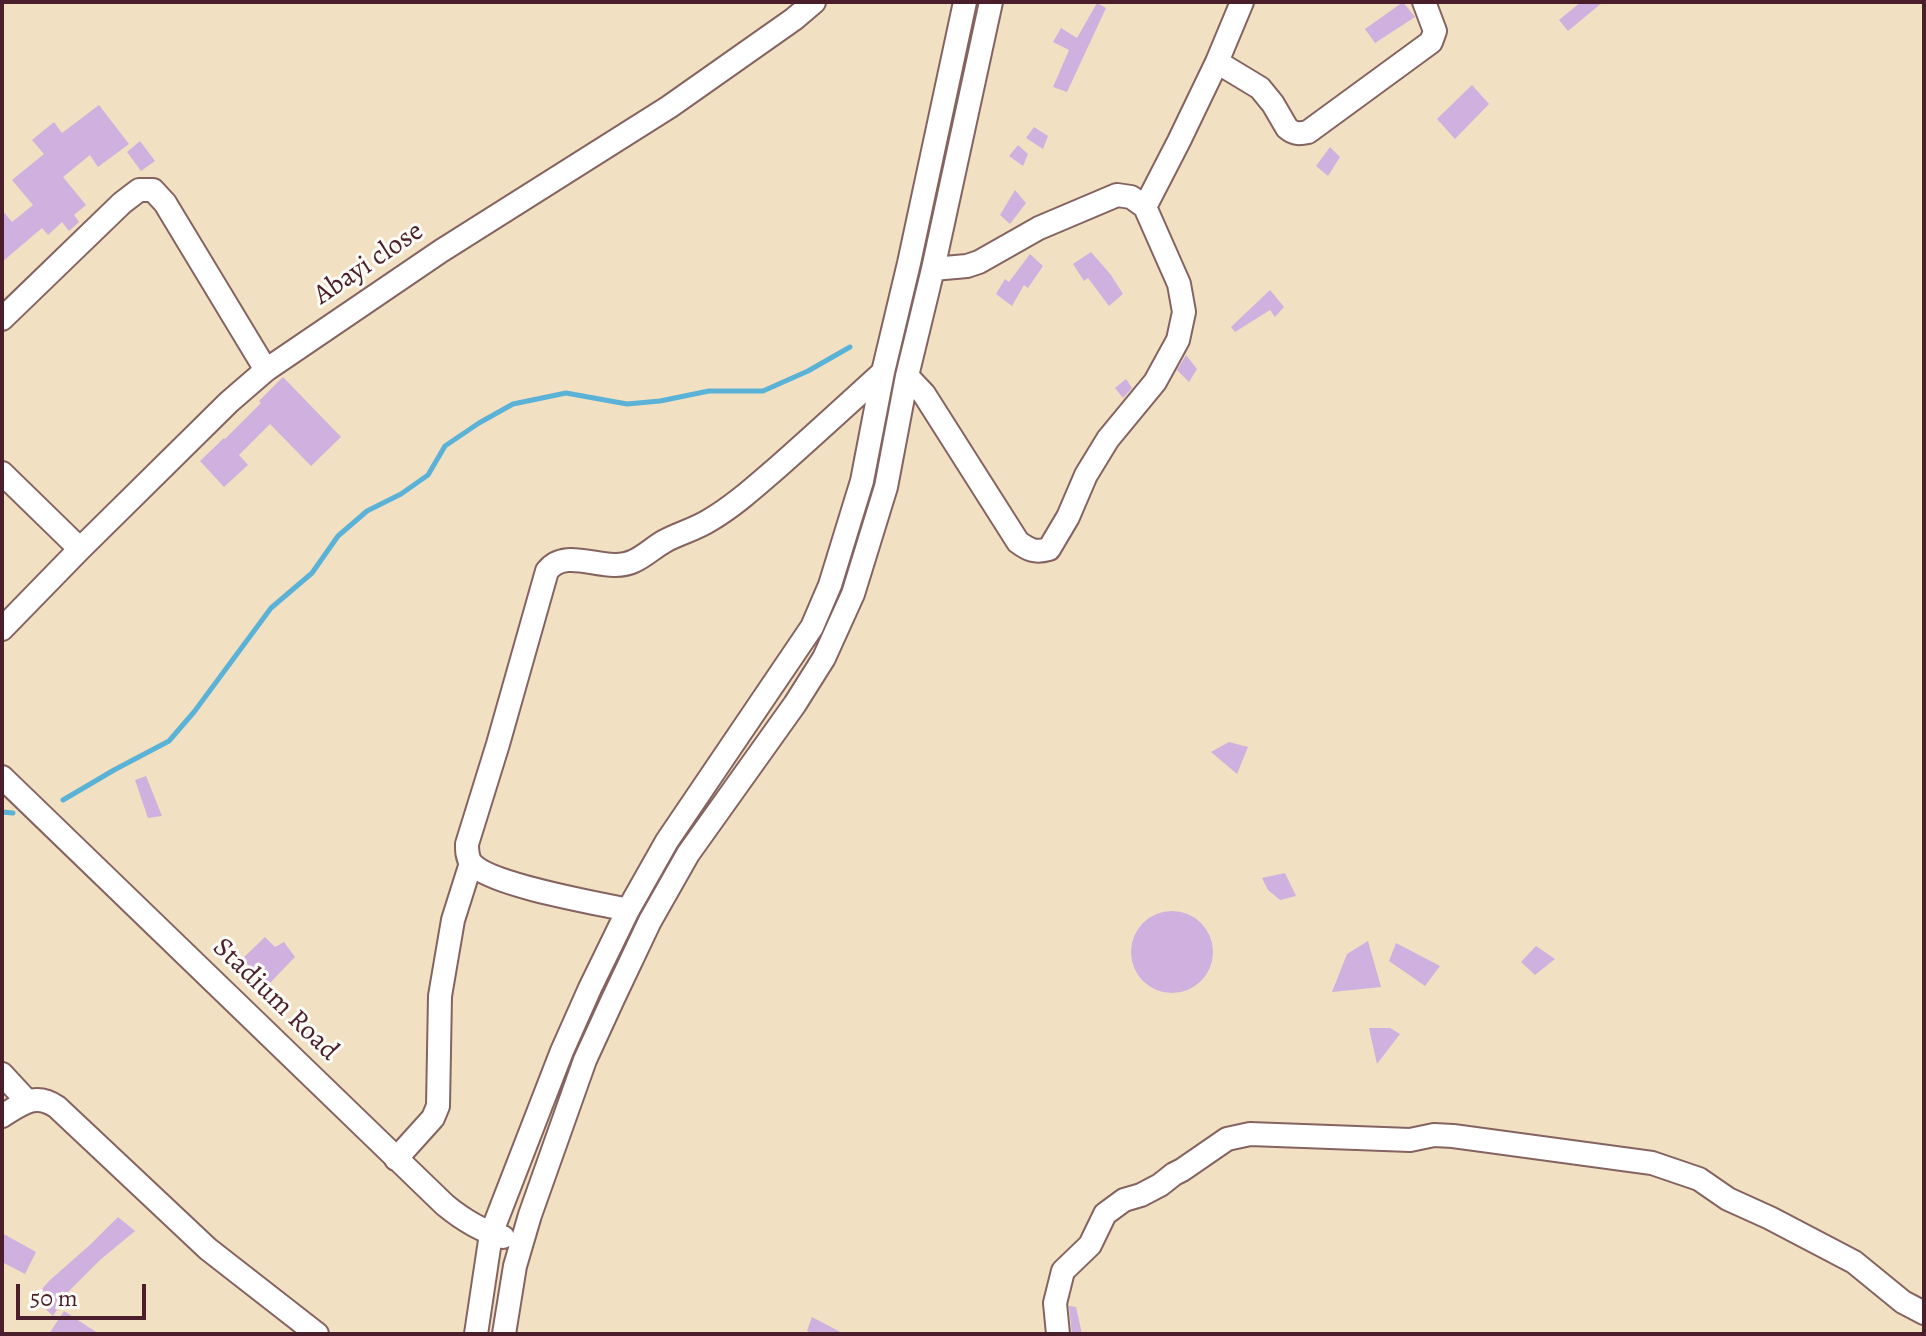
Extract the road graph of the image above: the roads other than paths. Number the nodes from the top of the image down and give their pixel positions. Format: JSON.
{"nodes":[{"id":1,"x":814,"y":2,"type":"edge"},
{"id":2,"x":965,"y":2,"type":"edge"},
{"id":3,"x":991,"y":2,"type":"edge"},
{"id":4,"x":1242,"y":2,"type":"edge"},
{"id":5,"x":1424,"y":2,"type":"edge"},
{"id":6,"x":1217,"y":62,"type":"junction"},
{"id":7,"x":1145,"y":207,"type":"junction"},
{"id":8,"x":933,"y":269,"type":"junction"},
{"id":9,"x":2,"y":319,"type":"edge"},
{"id":10,"x":266,"y":370,"type":"junction"},
{"id":11,"x":883,"y":372,"type":"junction"},
{"id":12,"x":907,"y":376,"type":"junction"},
{"id":13,"x":2,"y":473,"type":"edge"},
{"id":14,"x":80,"y":549,"type":"junction"},
{"id":15,"x":2,"y":629,"type":"edge"},
{"id":16,"x":2,"y":777,"type":"edge"},
{"id":17,"x":471,"y":863,"type":"junction"},
{"id":18,"x":628,"y":910,"type":"junction"},
{"id":19,"x":2,"y":1074,"type":"edge"},
{"id":20,"x":27,"y":1101,"type":"junction"},
{"id":21,"x":2,"y":1116,"type":"edge"},
{"id":22,"x":396,"y":1159,"type":"junction"},
{"id":23,"x":491,"y":1234,"type":"junction"},
{"id":24,"x":522,"y":1243,"type":"junction"},
{"id":25,"x":1924,"y":1313,"type":"edge"},
{"id":26,"x":317,"y":1334,"type":"edge"},
{"id":27,"x":476,"y":1334,"type":"edge"},
{"id":28,"x":504,"y":1334,"type":"edge"},
{"id":29,"x":1058,"y":1334,"type":"edge"}],
"edges":[{"from":1,"to":10,"type":"street","name":"Abayi close"},
{"from":2,"to":11,"type":"street"},
{"from":3,"to":8,"type":"street"},
{"from":4,"to":6,"type":"street"},
{"from":5,"to":6,"type":"street"},
{"from":6,"to":7,"type":"street"},
{"from":7,"to":8,"type":"street"},
{"from":7,"to":12,"type":"street"},
{"from":8,"to":12,"type":"street"},
{"from":9,"to":10,"type":"street"},
{"from":10,"to":14,"type":"street","name":"Abayi close"},
{"from":11,"to":17,"type":"street"},
{"from":11,"to":18,"type":"street"},
{"from":12,"to":24,"type":"street"},
{"from":13,"to":14,"type":"street"},
{"from":14,"to":15,"type":"street","name":"Abayi close"},
{"from":16,"to":22,"type":"street","name":"Stadium Road"},
{"from":17,"to":18,"type":"street"},
{"from":17,"to":22,"type":"street"},
{"from":18,"to":23,"type":"street"},
{"from":19,"to":20,"type":"street"},
{"from":20,"to":21,"type":"street"},
{"from":20,"to":26,"type":"street"},
{"from":22,"to":23,"type":"street","name":"Stadium Road"},
{"from":23,"to":24,"type":"street","name":"Stadium Road"},
{"from":23,"to":27,"type":"street"},
{"from":24,"to":28,"type":"street"},
{"from":25,"to":29,"type":"street"}]}
